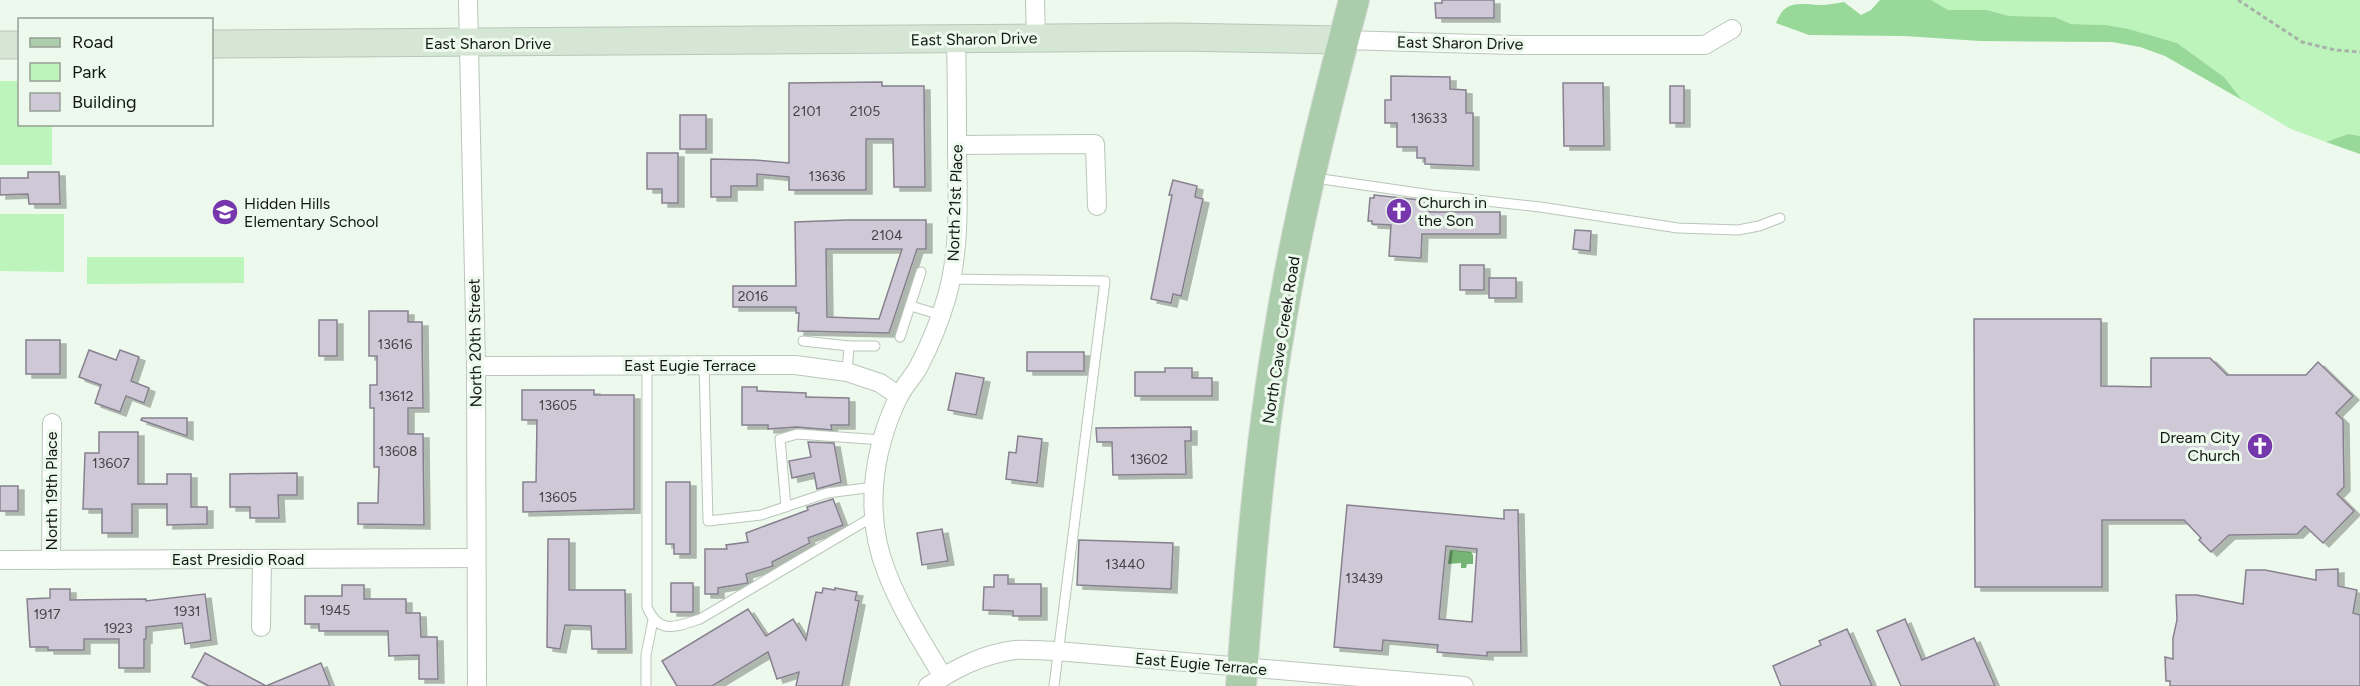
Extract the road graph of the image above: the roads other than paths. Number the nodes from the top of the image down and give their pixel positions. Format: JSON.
{"nodes":[{"id":1,"x":468,"y":0,"type":"edge"},
{"id":2,"x":1035,"y":0,"type":"edge"},
{"id":3,"x":1354,"y":0,"type":"edge"},
{"id":4,"x":1732,"y":28,"type":"dead end"},
{"id":5,"x":1036,"y":38,"type":"junction"},
{"id":6,"x":956,"y":39,"type":"junction"},
{"id":7,"x":1344,"y":40,"type":"junction"},
{"id":8,"x":468,"y":43,"type":"junction"},
{"id":9,"x":213,"y":44,"type":"edge"},
{"id":10,"x":0,"y":45,"type":"edge"},
{"id":11,"x":18,"y":45,"type":"edge"},
{"id":12,"x":957,"y":145,"type":"junction"},
{"id":13,"x":1310,"y":177,"type":"junction"},
{"id":14,"x":1097,"y":206,"type":"dead end"},
{"id":15,"x":1780,"y":218,"type":"dead end"},
{"id":16,"x":921,"y":272,"type":"dead end"},
{"id":17,"x":950,"y":279,"type":"junction"},
{"id":18,"x":910,"y":306,"type":"junction"},
{"id":19,"x":941,"y":315,"type":"junction"},
{"id":20,"x":900,"y":337,"type":"dead end"},
{"id":21,"x":803,"y":341,"type":"dead end"},
{"id":22,"x":849,"y":345,"type":"junction"},
{"id":23,"x":875,"y":346,"type":"dead end"},
{"id":24,"x":704,"y":364,"type":"junction"},
{"id":25,"x":647,"y":365,"type":"junction"},
{"id":26,"x":476,"y":366,"type":"junction"},
{"id":27,"x":848,"y":372,"type":"junction"},
{"id":28,"x":899,"y":396,"type":"junction"},
{"id":29,"x":52,"y":423,"type":"dead end"},
{"id":30,"x":883,"y":440,"type":"junction"},
{"id":31,"x":874,"y":487,"type":"junction"},
{"id":32,"x":786,"y":507,"type":"junction"},
{"id":33,"x":874,"y":516,"type":"junction"},
{"id":34,"x":475,"y":558,"type":"junction"},
{"id":35,"x":262,"y":559,"type":"junction"},
{"id":36,"x":0,"y":560,"type":"edge"},
{"id":37,"x":51,"y":560,"type":"junction"},
{"id":38,"x":652,"y":620,"type":"junction"},
{"id":39,"x":261,"y":627,"type":"dead end"},
{"id":40,"x":1057,"y":651,"type":"junction"},
{"id":41,"x":1242,"y":677,"type":"edge"},
{"id":42,"x":1332,"y":680,"type":"edge"},
{"id":43,"x":935,"y":681,"type":"edge"},
{"id":44,"x":1383,"y":682,"type":"edge"},
{"id":45,"x":477,"y":686,"type":"edge"},
{"id":46,"x":646,"y":686,"type":"edge"},
{"id":47,"x":1054,"y":686,"type":"edge"},
{"id":48,"x":1464,"y":686,"type":"edge"}],
"edges":[{"from":1,"to":8,"type":"street","name":"North 20th Street"},
{"from":2,"to":5,"type":"street"},
{"from":3,"to":7,"type":"main road","name":"North Cave Creek Road"},
{"from":4,"to":7,"type":"street","name":"East Sharon Drive"},
{"from":5,"to":6,"type":"street","name":"East Sharon Drive"},
{"from":5,"to":7,"type":"street","name":"East Sharon Drive"},
{"from":6,"to":8,"type":"street","name":"East Sharon Drive"},
{"from":6,"to":12,"type":"street","name":"North 21st Place"},
{"from":7,"to":13,"type":"main road","name":"North Cave Creek Road"},
{"from":8,"to":9,"type":"street","name":"East Sharon Drive"},
{"from":8,"to":26,"type":"street","name":"North 20th Street"},
{"from":10,"to":11,"type":"street"},
{"from":12,"to":14,"type":"street"},
{"from":12,"to":17,"type":"street","name":"North 21st Place"},
{"from":13,"to":15,"type":"lane"},
{"from":13,"to":41,"type":"main road","name":"North Cave Creek Road"},
{"from":16,"to":18,"type":"lane"},
{"from":17,"to":19,"type":"street","name":"North 21st Place"},
{"from":17,"to":40,"type":"lane"},
{"from":18,"to":19,"type":"lane"},
{"from":18,"to":20,"type":"lane"},
{"from":19,"to":28,"type":"street","name":"North 21st Place"},
{"from":21,"to":22,"type":"lane"},
{"from":22,"to":23,"type":"lane"},
{"from":22,"to":27,"type":"lane"},
{"from":24,"to":25,"type":"street","name":"East Eugie Terrace"},
{"from":24,"to":27,"type":"street","name":"East Eugie Terrace"},
{"from":24,"to":32,"type":"lane"},
{"from":25,"to":26,"type":"street","name":"East Eugie Terrace"},
{"from":25,"to":38,"type":"lane"},
{"from":26,"to":34,"type":"street","name":"North 20th Street"},
{"from":27,"to":28,"type":"street","name":"East Eugie Terrace"},
{"from":28,"to":30,"type":"street","name":"North 21st Place"},
{"from":29,"to":37,"type":"street","name":"North 19th Place"},
{"from":30,"to":31,"type":"street","name":"North 21st Place"},
{"from":30,"to":32,"type":"lane"},
{"from":31,"to":32,"type":"lane"},
{"from":31,"to":33,"type":"street","name":"North 21st Place"},
{"from":33,"to":38,"type":"lane"},
{"from":33,"to":43,"type":"street","name":"North 21st Place"},
{"from":34,"to":35,"type":"street","name":"East Presidio Road"},
{"from":34,"to":45,"type":"street","name":"North 20th Street"},
{"from":35,"to":37,"type":"street","name":"East Presidio Road"},
{"from":35,"to":39,"type":"street"},
{"from":36,"to":37,"type":"street","name":"East Presidio Road"},
{"from":38,"to":46,"type":"lane"},
{"from":40,"to":41,"type":"street","name":"East Eugie Terrace"},
{"from":40,"to":43,"type":"street","name":"East Eugie Terrace"},
{"from":40,"to":47,"type":"lane"},
{"from":41,"to":42,"type":"street","name":"East Eugie Terrace"},
{"from":42,"to":44,"type":"street","name":"East Eugie Terrace"},
{"from":44,"to":48,"type":"street","name":"East Eugie Terrace"}]}
